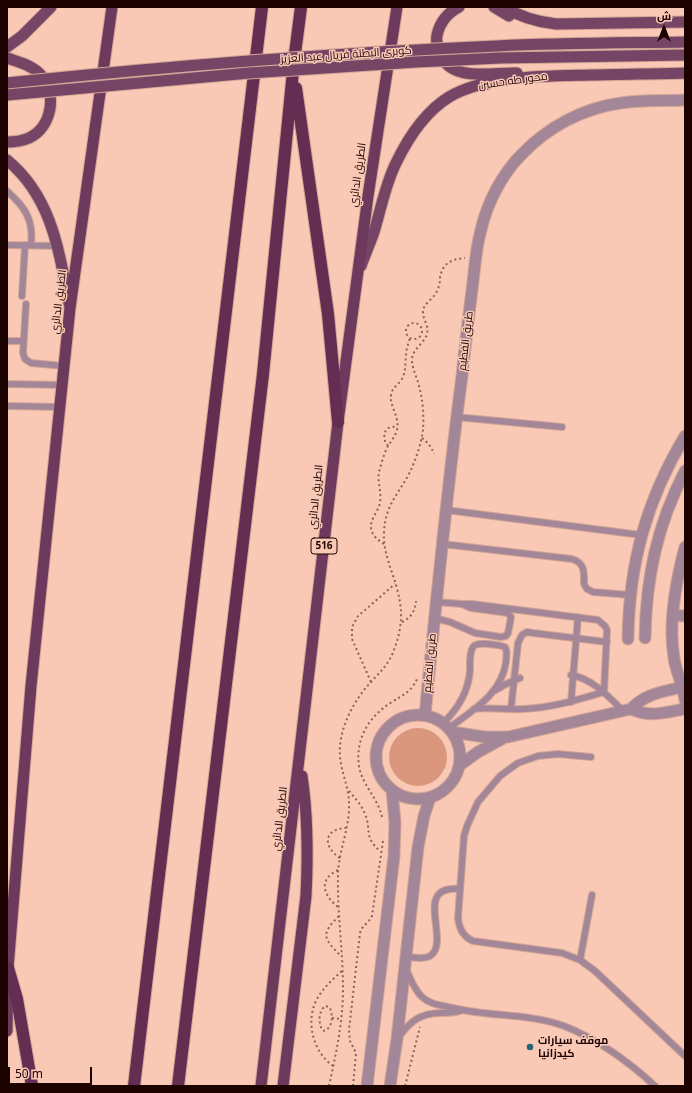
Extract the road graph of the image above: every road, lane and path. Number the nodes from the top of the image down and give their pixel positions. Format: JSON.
{"nodes":[{"id":1,"x":51,"y":7,"type":"edge"},
{"id":2,"x":112,"y":7,"type":"edge"},
{"id":3,"x":262,"y":7,"type":"edge"},
{"id":4,"x":301,"y":7,"type":"edge"},
{"id":5,"x":397,"y":7,"type":"edge"},
{"id":6,"x":459,"y":7,"type":"edge"},
{"id":7,"x":494,"y":7,"type":"edge"},
{"id":8,"x":506,"y":7,"type":"edge"},
{"id":9,"x":685,"y":22,"type":"edge"},
{"id":10,"x":556,"y":24,"type":"junction"},
{"id":11,"x":685,"y":42,"type":"edge"},
{"id":12,"x":7,"y":47,"type":"edge"},
{"id":13,"x":685,"y":55,"type":"edge"},
{"id":14,"x":7,"y":58,"type":"edge"},
{"id":15,"x":294,"y":62,"type":"junction"},
{"id":16,"x":685,"y":73,"type":"edge"},
{"id":17,"x":544,"y":76,"type":"junction"},
{"id":18,"x":7,"y":83,"type":"edge"},
{"id":19,"x":7,"y":95,"type":"edge"},
{"id":20,"x":685,"y":100,"type":"edge"},
{"id":21,"x":7,"y":142,"type":"edge"},
{"id":22,"x":7,"y":160,"type":"edge"},
{"id":23,"x":7,"y":191,"type":"edge"},
{"id":24,"x":7,"y":245,"type":"edge"},
{"id":25,"x":28,"y":245,"type":"junction"},
{"id":26,"x":58,"y":246,"type":"junction"},
{"id":27,"x":476,"y":258,"type":"junction"},
{"id":28,"x":358,"y":272,"type":"junction"},
{"id":29,"x":22,"y":296,"type":"dead end"},
{"id":30,"x":26,"y":304,"type":"dead end"},
{"id":31,"x":70,"y":308,"type":"junction"},
{"id":32,"x":410,"y":338,"type":"junction"},
{"id":33,"x":7,"y":341,"type":"edge"},
{"id":34,"x":23,"y":341,"type":"junction"},
{"id":35,"x":64,"y":366,"type":"junction"},
{"id":36,"x":7,"y":384,"type":"edge"},
{"id":37,"x":62,"y":384,"type":"junction"},
{"id":38,"x":7,"y":406,"type":"edge"},
{"id":39,"x":60,"y":407,"type":"junction"},
{"id":40,"x":456,"y":418,"type":"junction"},
{"id":41,"x":338,"y":422,"type":"junction"},
{"id":42,"x":397,"y":426,"type":"junction"},
{"id":43,"x":562,"y":427,"type":"dead end"},
{"id":44,"x":685,"y":436,"type":"edge"},
{"id":45,"x":422,"y":438,"type":"junction"},
{"id":46,"x":388,"y":446,"type":"junction"},
{"id":47,"x":434,"y":454,"type":"dead end"},
{"id":48,"x":685,"y":471,"type":"edge"},
{"id":49,"x":446,"y":510,"type":"junction"},
{"id":50,"x":641,"y":535,"type":"junction"},
{"id":51,"x":384,"y":544,"type":"junction"},
{"id":52,"x":442,"y":544,"type":"junction"},
{"id":53,"x":685,"y":547,"type":"edge"},
{"id":54,"x":395,"y":583,"type":"junction"},
{"id":55,"x":630,"y":595,"type":"junction"},
{"id":56,"x":416,"y":601,"type":"dead end"},
{"id":57,"x":436,"y":602,"type":"junction"},
{"id":58,"x":462,"y":604,"type":"junction"},
{"id":59,"x":673,"y":615,"type":"junction"},
{"id":60,"x":685,"y":616,"type":"edge"},
{"id":61,"x":578,"y":617,"type":"junction"},
{"id":62,"x":434,"y":618,"type":"junction"},
{"id":63,"x":402,"y":622,"type":"junction"},
{"id":64,"x":576,"y":638,"type":"junction"},
{"id":65,"x":645,"y":638,"type":"dead end"},
{"id":66,"x":628,"y":639,"type":"dead end"},
{"id":67,"x":607,"y":642,"type":"junction"},
{"id":68,"x":418,"y":675,"type":"dead end"},
{"id":69,"x":572,"y":675,"type":"junction"},
{"id":70,"x":517,"y":679,"type":"junction"},
{"id":71,"x":370,"y":682,"type":"junction"},
{"id":72,"x":682,"y":687,"type":"junction"},
{"id":73,"x":494,"y":692,"type":"junction"},
{"id":74,"x":604,"y":692,"type":"junction"},
{"id":75,"x":685,"y":700,"type":"edge"},
{"id":76,"x":571,"y":702,"type":"junction"},
{"id":77,"x":685,"y":708,"type":"edge"},
{"id":78,"x":474,"y":709,"type":"junction"},
{"id":79,"x":511,"y":709,"type":"junction"},
{"id":80,"x":627,"y":710,"type":"junction"},
{"id":81,"x":425,"y":715,"type":"junction"},
{"id":82,"x":448,"y":728,"type":"junction"},
{"id":83,"x":508,"y":737,"type":"junction"},
{"id":84,"x":590,"y":757,"type":"dead end"},
{"id":85,"x":299,"y":761,"type":"junction"},
{"id":86,"x":460,"y":765,"type":"junction"},
{"id":87,"x":348,"y":791,"type":"junction"},
{"id":88,"x":392,"y":791,"type":"junction"},
{"id":89,"x":430,"y":798,"type":"junction"},
{"id":90,"x":383,"y":820,"type":"dead end"},
{"id":91,"x":346,"y":828,"type":"junction"},
{"id":92,"x":383,"y":838,"type":"dead end"},
{"id":93,"x":380,"y":851,"type":"junction"},
{"id":94,"x":394,"y":856,"type":"junction"},
{"id":95,"x":340,"y":858,"type":"junction"},
{"id":96,"x":338,"y":870,"type":"junction"},
{"id":97,"x":460,"y":889,"type":"junction"},
{"id":98,"x":592,"y":895,"type":"dead end"},
{"id":99,"x":338,"y":907,"type":"junction"},
{"id":100,"x":339,"y":916,"type":"junction"},
{"id":101,"x":341,"y":956,"type":"junction"},
{"id":102,"x":580,"y":960,"type":"junction"},
{"id":103,"x":405,"y":962,"type":"junction"},
{"id":104,"x":8,"y":968,"type":"junction"},
{"id":105,"x":342,"y":971,"type":"junction"},
{"id":106,"x":460,"y":1011,"type":"junction"},
{"id":107,"x":332,"y":1018,"type":"junction"},
{"id":108,"x":341,"y":1019,"type":"junction"},
{"id":109,"x":423,"y":1023,"type":"dead end"},
{"id":110,"x":7,"y":1032,"type":"edge"},
{"id":111,"x":397,"y":1039,"type":"junction"},
{"id":112,"x":685,"y":1056,"type":"edge"},
{"id":113,"x":333,"y":1066,"type":"junction"},
{"id":114,"x":32,"y":1086,"type":"edge"},
{"id":115,"x":134,"y":1086,"type":"edge"},
{"id":116,"x":178,"y":1086,"type":"edge"},
{"id":117,"x":261,"y":1086,"type":"edge"},
{"id":118,"x":283,"y":1086,"type":"edge"},
{"id":119,"x":329,"y":1086,"type":"edge"},
{"id":120,"x":352,"y":1086,"type":"edge"},
{"id":121,"x":367,"y":1086,"type":"edge"},
{"id":122,"x":390,"y":1086,"type":"edge"},
{"id":123,"x":406,"y":1086,"type":"edge"},
{"id":124,"x":655,"y":1086,"type":"edge"}],
"edges":[{"from":1,"to":12,"type":"main road"},
{"from":2,"to":31,"type":"highway","name":"الطريق الدائري"},
{"from":3,"to":115,"type":"highway"},
{"from":4,"to":15,"type":"highway","number":"516"},
{"from":5,"to":28,"type":"highway","name":"الطريق الدائري","number":"516"},
{"from":6,"to":17,"type":"main road"},
{"from":7,"to":10,"type":"main road"},
{"from":8,"to":10,"type":"main road"},
{"from":9,"to":10,"type":"main road"},
{"from":11,"to":18,"type":"main road","name":"كوبرى البطلة فريال عبد العزيز","bridge":true},
{"from":13,"to":19,"type":"main road","name":"كوبرى البطلة فريال عبد العزيز","bridge":true},
{"from":14,"to":21,"type":"main road"},
{"from":15,"to":41,"type":"highway","number":"516"},
{"from":15,"to":116,"type":"highway","number":"516"},
{"from":16,"to":17,"type":"main road","name":"محور طه حسين"},
{"from":17,"to":28,"type":"main road","name":"محور طه حسين"},
{"from":20,"to":27,"type":"street","name":"طريق الفطيم"},
{"from":22,"to":26,"type":"main road"},
{"from":23,"to":25,"type":"lane"},
{"from":24,"to":25,"type":"lane"},
{"from":25,"to":26,"type":"lane"},
{"from":25,"to":29,"type":"lane"},
{"from":26,"to":31,"type":"main road"},
{"from":27,"to":40,"type":"street","name":"طريق الفطيم"},
{"from":27,"to":45,"type":"path"},
{"from":28,"to":41,"type":"highway","name":"الطريق الدائري","number":"516"},
{"from":30,"to":34,"type":"lane"},
{"from":31,"to":35,"type":"highway","name":"الطريق الدائري"},
{"from":32,"to":32,"type":"path"},
{"from":32,"to":42,"type":"path"},
{"from":33,"to":34,"type":"lane"},
{"from":34,"to":35,"type":"lane"},
{"from":35,"to":37,"type":"highway","name":"الطريق الدائري"},
{"from":36,"to":37,"type":"lane"},
{"from":37,"to":39,"type":"highway","name":"الطريق الدائري"},
{"from":38,"to":39,"type":"lane"},
{"from":39,"to":104,"type":"highway","name":"الطريق الدائري"},
{"from":40,"to":43,"type":"lane"},
{"from":40,"to":49,"type":"street","name":"طريق الفطيم"},
{"from":41,"to":85,"type":"highway","name":"الطريق الدائري","number":"516"},
{"from":42,"to":46,"type":"path"},
{"from":42,"to":46,"type":"path"},
{"from":44,"to":50,"type":"street"},
{"from":45,"to":47,"type":"path"},
{"from":45,"to":51,"type":"path"},
{"from":46,"to":51,"type":"path"},
{"from":48,"to":65,"type":"street"},
{"from":49,"to":50,"type":"lane"},
{"from":49,"to":52,"type":"street","name":"طريق الفطيم"},
{"from":50,"to":55,"type":"street"},
{"from":51,"to":54,"type":"path"},
{"from":52,"to":55,"type":"lane"},
{"from":52,"to":57,"type":"street","name":"طريق الفطيم"},
{"from":53,"to":59,"type":"street"},
{"from":54,"to":63,"type":"path"},
{"from":54,"to":71,"type":"path"},
{"from":55,"to":66,"type":"street"},
{"from":56,"to":63,"type":"path"},
{"from":57,"to":58,"type":"lane"},
{"from":57,"to":62,"type":"street","name":"طريق الفطيم"},
{"from":58,"to":61,"type":"lane"},
{"from":58,"to":62,"type":"lane"},
{"from":59,"to":60,"type":"street"},
{"from":59,"to":72,"type":"street"},
{"from":61,"to":64,"type":"lane"},
{"from":61,"to":67,"type":"lane"},
{"from":62,"to":81,"type":"street","name":"طريق الفطيم"},
{"from":63,"to":71,"type":"path"},
{"from":64,"to":67,"type":"lane"},
{"from":64,"to":69,"type":"lane"},
{"from":64,"to":70,"type":"lane"},
{"from":67,"to":74,"type":"lane"},
{"from":68,"to":90,"type":"path"},
{"from":69,"to":74,"type":"lane"},
{"from":69,"to":76,"type":"lane"},
{"from":70,"to":73,"type":"lane"},
{"from":70,"to":79,"type":"lane"},
{"from":71,"to":87,"type":"path"},
{"from":72,"to":75,"type":"street"},
{"from":72,"to":80,"type":"street"},
{"from":73,"to":78,"type":"lane"},
{"from":73,"to":82,"type":"lane"},
{"from":74,"to":76,"type":"lane"},
{"from":74,"to":80,"type":"lane"},
{"from":76,"to":79,"type":"lane"},
{"from":77,"to":80,"type":"street"},
{"from":78,"to":79,"type":"lane"},
{"from":78,"to":82,"type":"lane"},
{"from":80,"to":83,"type":"street"},
{"from":81,"to":82,"type":"street"},
{"from":81,"to":88,"type":"street"},
{"from":82,"to":83,"type":"street"},
{"from":82,"to":86,"type":"street"},
{"from":83,"to":86,"type":"street"},
{"from":84,"to":97,"type":"lane"},
{"from":85,"to":117,"type":"highway","name":"الطريق الدائري","number":"516"},
{"from":85,"to":118,"type":"highway"},
{"from":86,"to":89,"type":"street"},
{"from":87,"to":91,"type":"path"},
{"from":87,"to":93,"type":"path"},
{"from":88,"to":89,"type":"street"},
{"from":88,"to":94,"type":"street"},
{"from":89,"to":103,"type":"street"},
{"from":91,"to":95,"type":"path"},
{"from":91,"to":95,"type":"path"},
{"from":92,"to":93,"type":"path"},
{"from":93,"to":94,"type":"path"},
{"from":93,"to":120,"type":"path"},
{"from":94,"to":121,"type":"street"},
{"from":95,"to":96,"type":"path"},
{"from":96,"to":99,"type":"path"},
{"from":96,"to":99,"type":"path"},
{"from":97,"to":102,"type":"lane"},
{"from":97,"to":103,"type":"lane"},
{"from":98,"to":102,"type":"lane"},
{"from":99,"to":100,"type":"path"},
{"from":100,"to":101,"type":"path"},
{"from":100,"to":101,"type":"path"},
{"from":101,"to":105,"type":"path"},
{"from":102,"to":112,"type":"lane"},
{"from":103,"to":106,"type":"lane"},
{"from":103,"to":111,"type":"street"},
{"from":104,"to":110,"type":"highway","name":"الطريق الدائري"},
{"from":104,"to":114,"type":"highway"},
{"from":105,"to":108,"type":"path"},
{"from":105,"to":113,"type":"path"},
{"from":106,"to":111,"type":"lane"},
{"from":106,"to":124,"type":"lane"},
{"from":107,"to":107,"type":"path"},
{"from":107,"to":108,"type":"path"},
{"from":108,"to":113,"type":"path"},
{"from":109,"to":123,"type":"path"},
{"from":111,"to":122,"type":"street"},
{"from":113,"to":119,"type":"path"}]}
